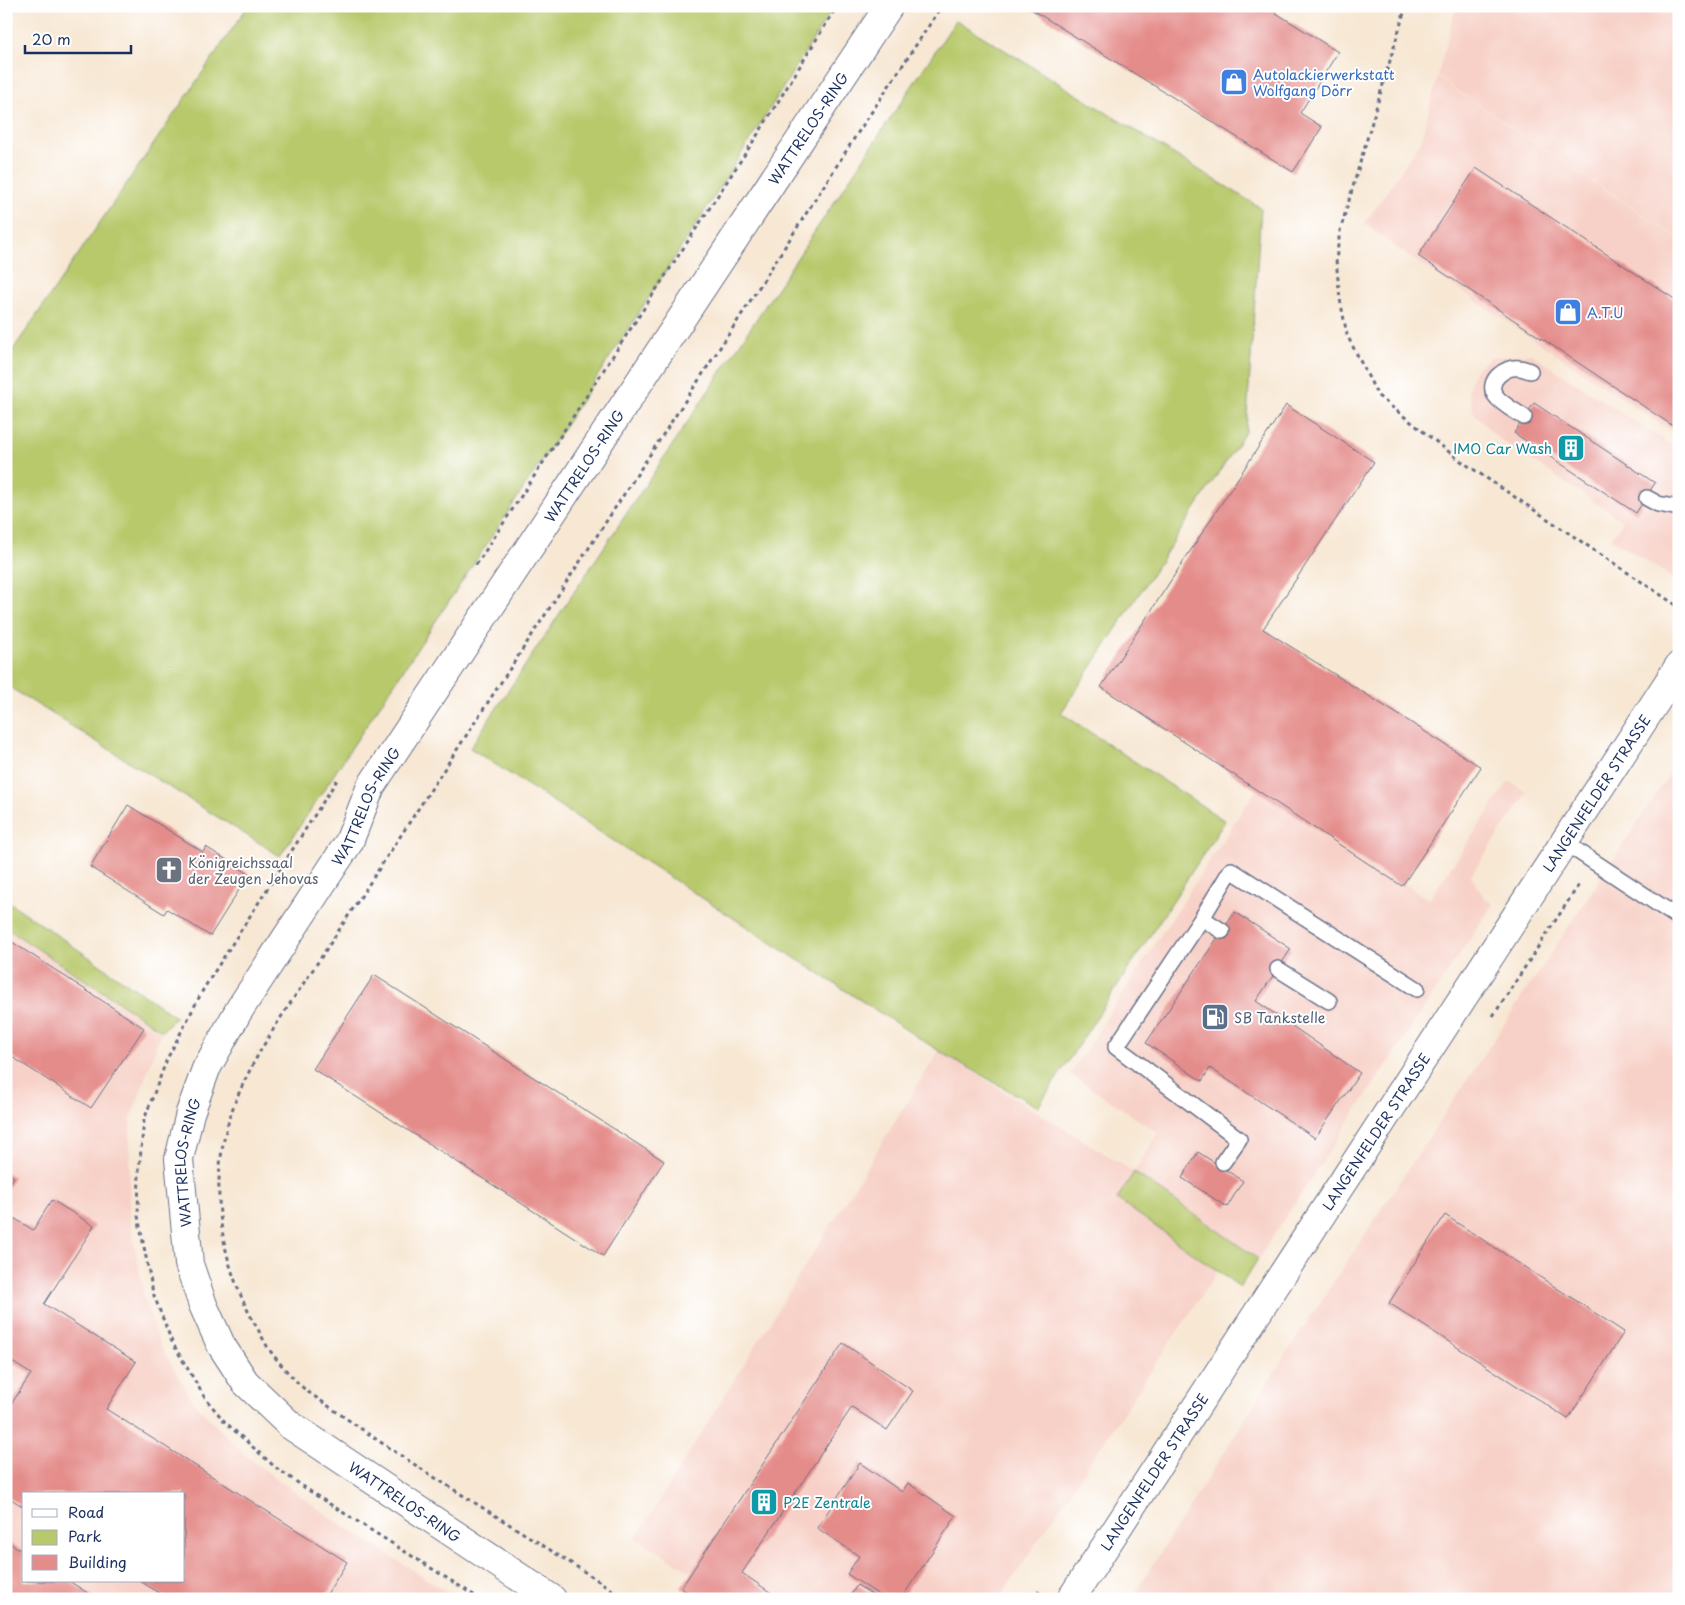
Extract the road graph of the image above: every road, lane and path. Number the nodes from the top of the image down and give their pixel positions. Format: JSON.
{"nodes":[{"id":1,"x":837,"y":6,"type":"edge"},
{"id":2,"x":889,"y":6,"type":"edge"},
{"id":3,"x":942,"y":6,"type":"edge"},
{"id":4,"x":1406,"y":6,"type":"edge"},
{"id":5,"x":1530,"y":371,"type":"dead end"},
{"id":6,"x":1524,"y":417,"type":"dead end"},
{"id":7,"x":1647,"y":498,"type":"dead end"},
{"id":8,"x":1679,"y":508,"type":"edge"},
{"id":9,"x":475,"y":567,"type":"dead end"},
{"id":10,"x":1679,"y":607,"type":"edge"},
{"id":11,"x":1679,"y":666,"type":"edge"},
{"id":12,"x":342,"y":772,"type":"dead end"},
{"id":13,"x":1564,"y":842,"type":"junction"},
{"id":14,"x":1202,"y":918,"type":"junction"},
{"id":15,"x":1679,"y":918,"type":"edge"},
{"id":16,"x":1222,"y":931,"type":"dead end"},
{"id":17,"x":1278,"y":968,"type":"dead end"},
{"id":18,"x":1417,"y":989,"type":"dead end"},
{"id":19,"x":1329,"y":1001,"type":"dead end"},
{"id":20,"x":1224,"y":1162,"type":"dead end"},
{"id":21,"x":480,"y":1599,"type":"edge"},
{"id":22,"x":552,"y":1599,"type":"edge"},
{"id":23,"x":626,"y":1599,"type":"edge"},
{"id":24,"x":1071,"y":1599,"type":"edge"}],
"edges":[{"from":1,"to":9,"type":"path"},
{"from":2,"to":22,"type":"street","name":"WATTRELOS-RING"},
{"from":3,"to":23,"type":"path"},
{"from":4,"to":10,"type":"path"},
{"from":5,"to":6,"type":"lane"},
{"from":7,"to":8,"type":"lane"},
{"from":11,"to":13,"type":"street","name":"LANGENFELDER STRASSE"},
{"from":12,"to":21,"type":"path"},
{"from":13,"to":15,"type":"lane"},
{"from":13,"to":24,"type":"street","name":"LANGENFELDER STRASSE"},
{"from":14,"to":16,"type":"lane"},
{"from":14,"to":18,"type":"lane"},
{"from":14,"to":20,"type":"lane"},
{"from":17,"to":19,"type":"lane"}]}
